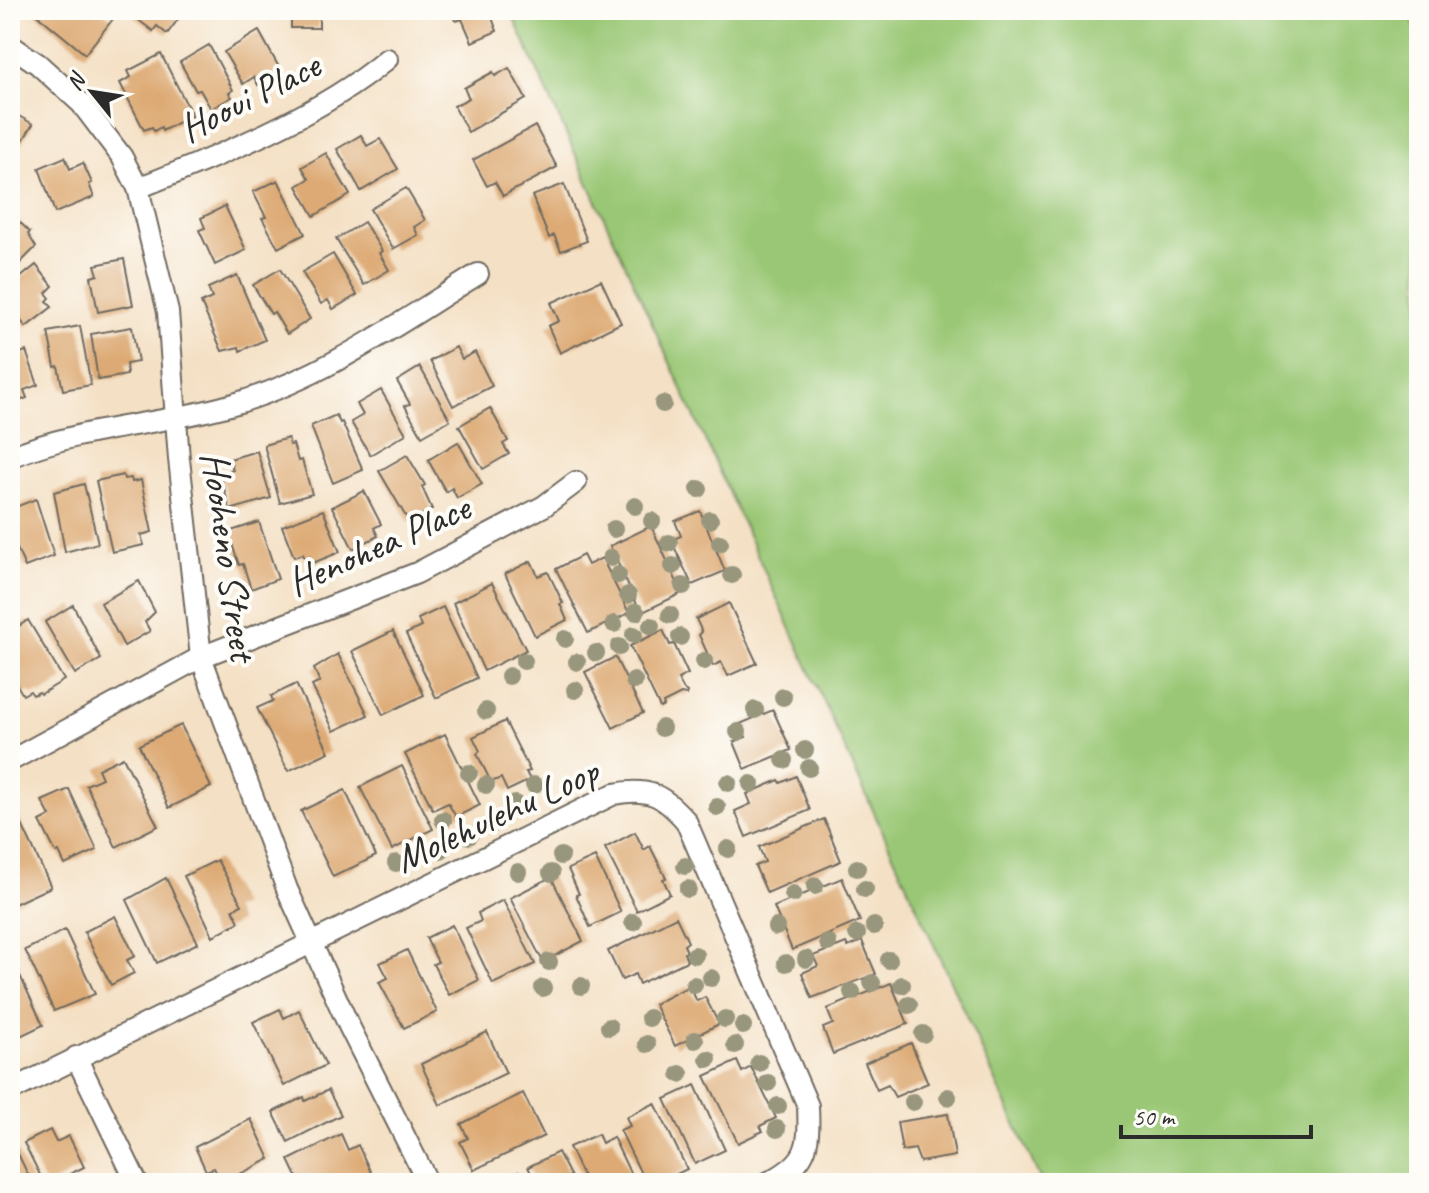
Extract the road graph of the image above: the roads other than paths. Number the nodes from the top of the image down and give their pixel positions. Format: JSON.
{"nodes":[{"id":1,"x":10,"y":45,"type":"edge"},
{"id":2,"x":387,"y":59,"type":"dead end"},
{"id":3,"x":138,"y":188,"type":"junction"},
{"id":4,"x":478,"y":274,"type":"dead end"},
{"id":5,"x":177,"y":417,"type":"junction"},
{"id":6,"x":10,"y":457,"type":"edge"},
{"id":7,"x":576,"y":482,"type":"dead end"},
{"id":8,"x":201,"y":657,"type":"junction"},
{"id":9,"x":10,"y":761,"type":"edge"},
{"id":10,"x":312,"y":941,"type":"junction"},
{"id":11,"x":76,"y":1057,"type":"junction"},
{"id":12,"x":10,"y":1091,"type":"edge"},
{"id":13,"x":137,"y":1183,"type":"edge"},
{"id":14,"x":428,"y":1183,"type":"edge"},
{"id":15,"x":767,"y":1183,"type":"edge"}],
"edges":[{"from":1,"to":3,"type":"street","name":"Hooheno Street"},
{"from":2,"to":3,"type":"street","name":"Hooui Place"},
{"from":3,"to":5,"type":"street","name":"Hooheno Street"},
{"from":4,"to":5,"type":"street"},
{"from":5,"to":6,"type":"street"},
{"from":5,"to":8,"type":"street","name":"Hooheno Street"},
{"from":7,"to":8,"type":"street","name":"Henohea Place"},
{"from":8,"to":9,"type":"street","name":"Henohea Place"},
{"from":8,"to":10,"type":"street","name":"Hooheno Street"},
{"from":10,"to":11,"type":"street","name":"Molehulehu Loop"},
{"from":10,"to":14,"type":"street","name":"Hooheno Street"},
{"from":10,"to":15,"type":"street","name":"Molehulehu Loop"},
{"from":11,"to":12,"type":"street","name":"Molehulehu Loop"},
{"from":11,"to":13,"type":"street"}]}
